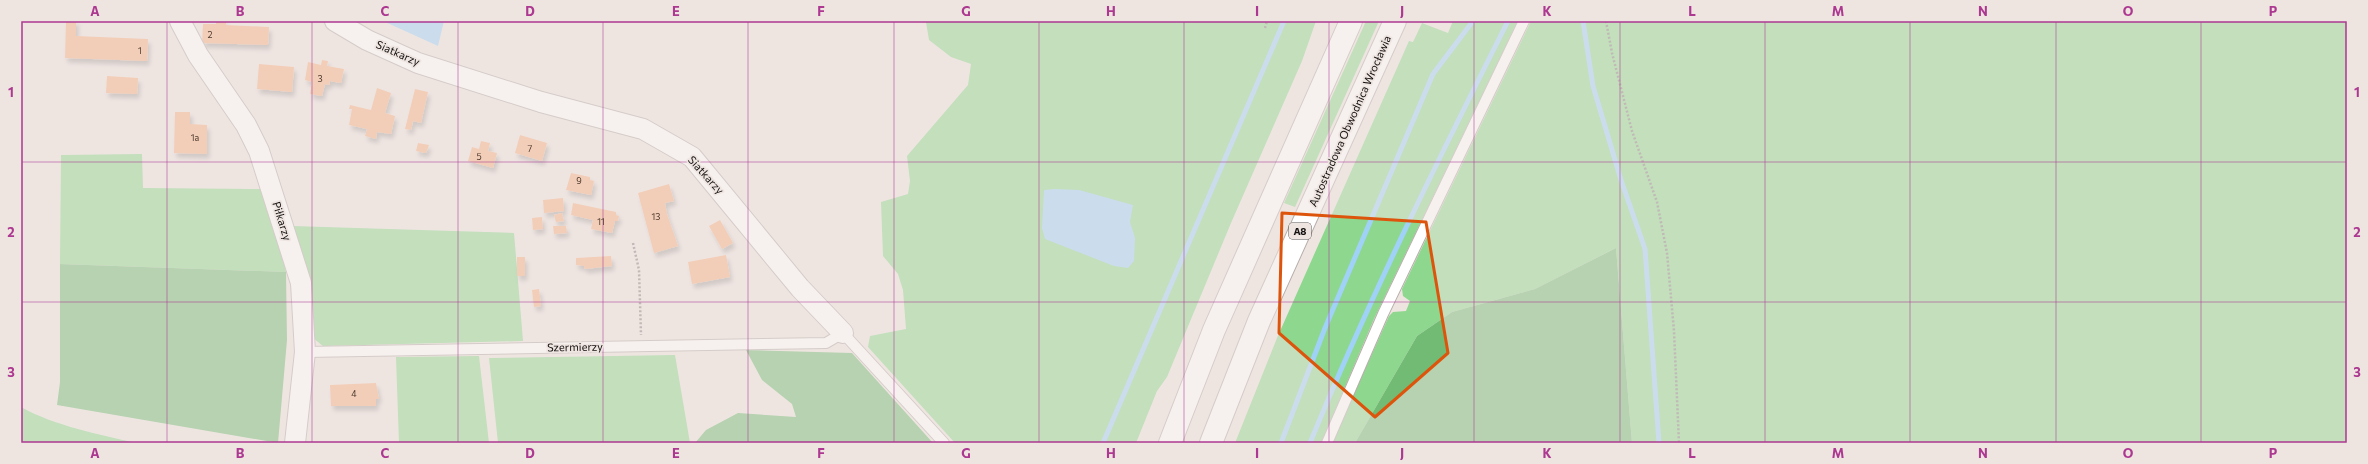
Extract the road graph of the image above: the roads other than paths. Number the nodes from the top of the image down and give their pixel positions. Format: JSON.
{"nodes":[{"id":1,"x":180,"y":21,"type":"edge"},
{"id":2,"x":335,"y":21,"type":"edge"},
{"id":3,"x":1351,"y":21,"type":"edge"},
{"id":4,"x":1395,"y":21,"type":"edge"},
{"id":5,"x":1524,"y":21,"type":"edge"},
{"id":6,"x":843,"y":333,"type":"junction"},
{"id":7,"x":305,"y":352,"type":"junction"},
{"id":8,"x":295,"y":443,"type":"edge"},
{"id":9,"x":944,"y":443,"type":"edge"},
{"id":10,"x":1170,"y":443,"type":"edge"},
{"id":11,"x":1211,"y":443,"type":"edge"},
{"id":12,"x":1327,"y":443,"type":"edge"}],
"edges":[{"from":1,"to":7,"type":"street","name":"Piłkarzy"},
{"from":2,"to":6,"type":"street","name":"Siatkarzy"},
{"from":3,"to":10,"type":"highway"},
{"from":4,"to":11,"type":"highway","name":"Autostradowa Obwodnica Wrocławia","number":"A8"},
{"from":5,"to":12,"type":"lane"},
{"from":6,"to":7,"type":"lane","name":"Szermierzy"},
{"from":6,"to":9,"type":"lane","name":"Siatkarzy"},
{"from":7,"to":8,"type":"street","name":"Piłkarzy"}]}
